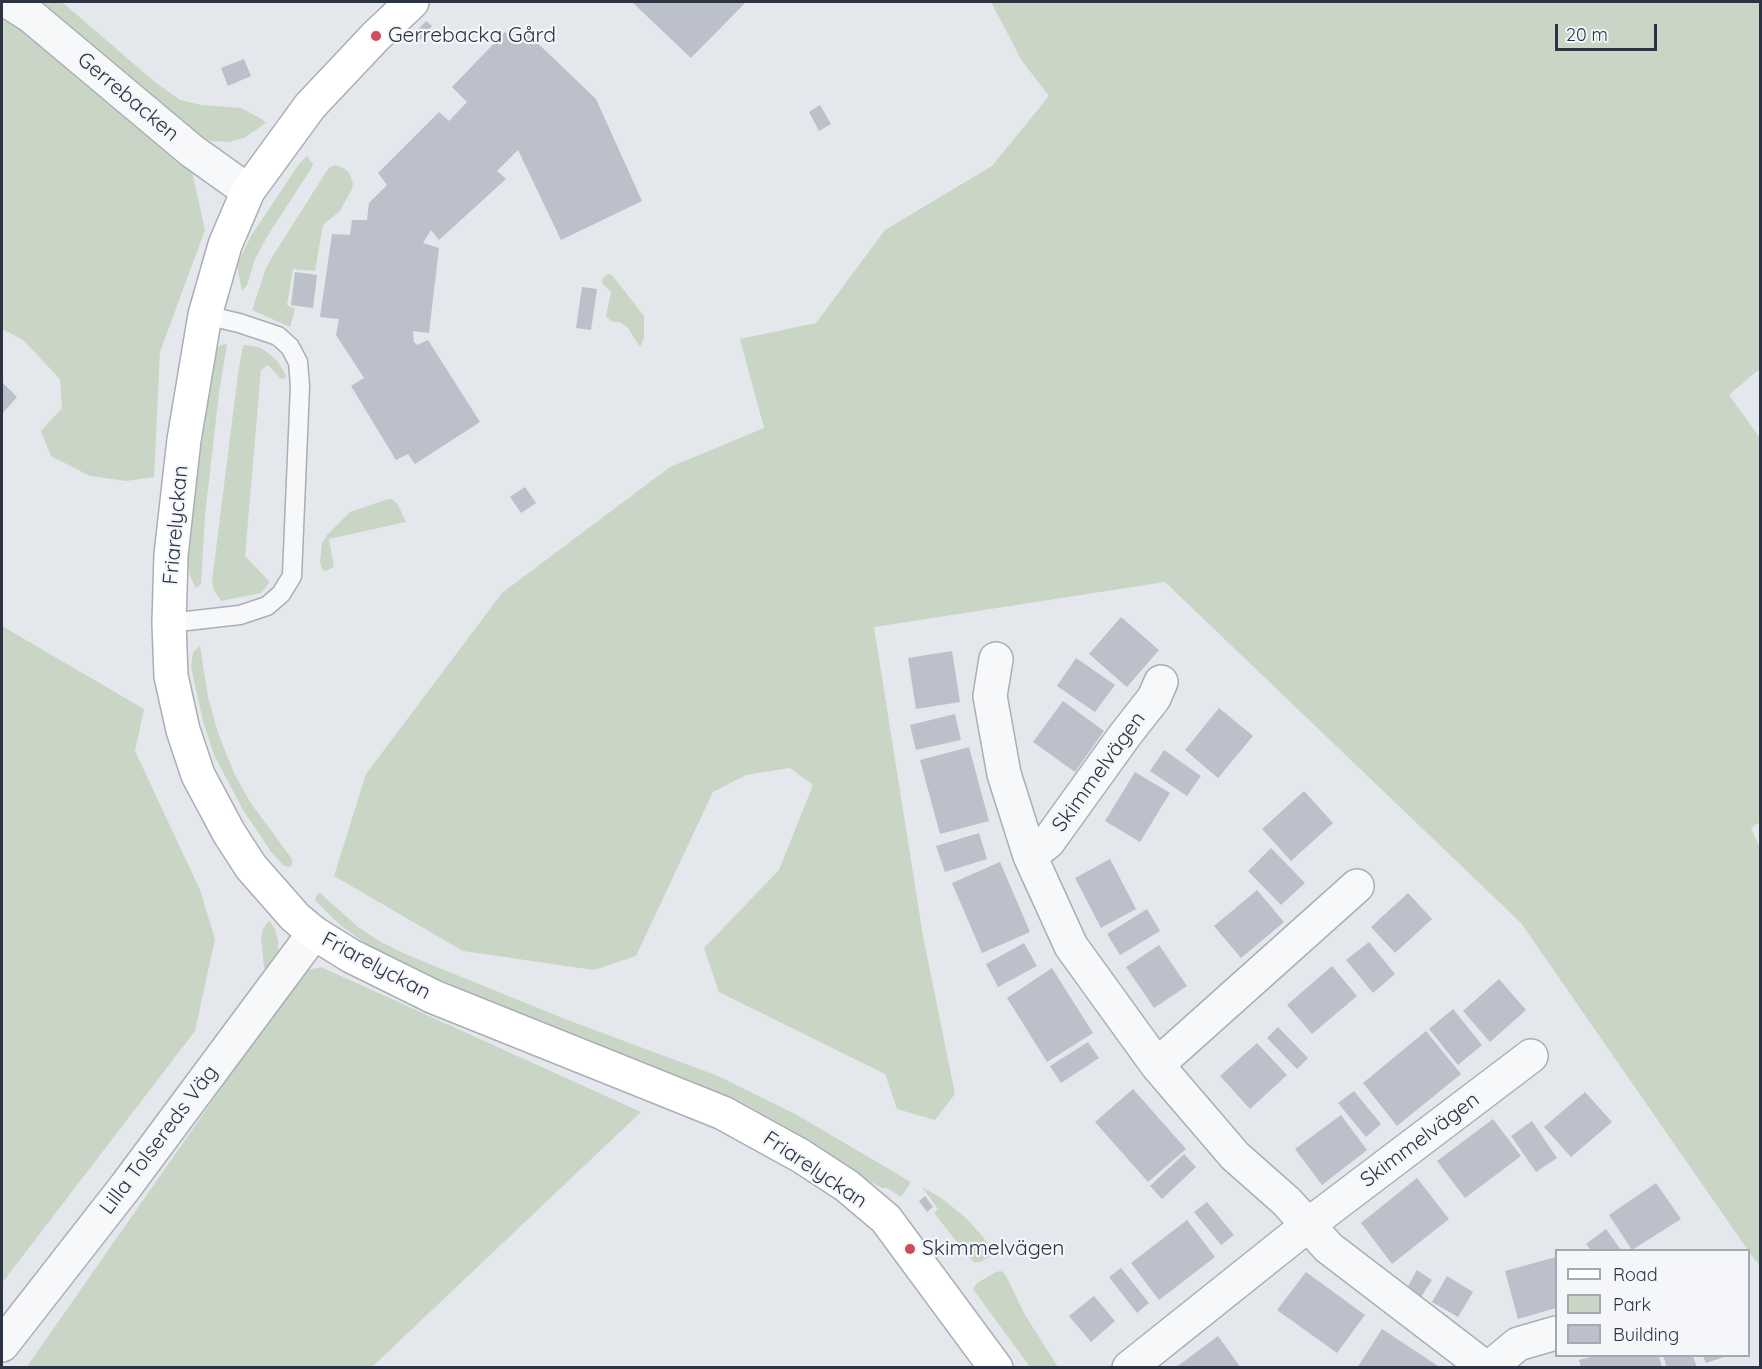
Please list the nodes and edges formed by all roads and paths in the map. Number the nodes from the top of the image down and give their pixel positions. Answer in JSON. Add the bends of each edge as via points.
{"nodes":[{"id":1,"x":9,"y":2,"type":"edge"},
{"id":2,"x":412,"y":2,"type":"edge"},
{"id":3,"x":248,"y":191,"type":"junction"},
{"id":4,"x":205,"y":315,"type":"junction"},
{"id":5,"x":169,"y":623,"type":"junction"},
{"id":6,"x":996,"y":659,"type":"dead end"},
{"id":7,"x":1161,"y":682,"type":"dead end"},
{"id":8,"x":1030,"y":856,"type":"junction"},
{"id":9,"x":1357,"y":886,"type":"dead end"},
{"id":10,"x":314,"y":933,"type":"junction"},
{"id":11,"x":1531,"y":1056,"type":"dead end"},
{"id":12,"x":1157,"y":1065,"type":"junction"},
{"id":13,"x":1308,"y":1225,"type":"junction"},
{"id":14,"x":1555,"y":1334,"type":"edge"},
{"id":15,"x":2,"y":1345,"type":"edge"},
{"id":16,"x":996,"y":1368,"type":"edge"},
{"id":17,"x":1129,"y":1368,"type":"edge"},
{"id":18,"x":1488,"y":1368,"type":"edge"}],
"edges":[{"from":1,"to":3,"type":"street","name":"Gerrebacken","via":[[31,16],[192,151]]},
{"from":2,"to":3,"type":"street","name":"Friarelyckan","via":[[310,106]]},
{"from":3,"to":4,"type":"street","name":"Friarelyckan","via":[[225,245]]},
{"from":4,"to":5,"type":"street","name":"Friarelyckan","via":[[184,440],[171,555]]},
{"from":4,"to":5,"type":"lane","via":[[278,336],[298,362],[292,576],[281,594],[267,606],[240,615]]},
{"from":5,"to":10,"type":"street","name":"Friarelyckan","via":[[171,676],[198,775],[251,867]]},
{"from":6,"to":8,"type":"street","name":"Skimmelvägen","via":[[990,696],[993,714],[1004,774]]},
{"from":7,"to":8,"type":"street","name":"Skimmelvägen","via":[[1154,698],[1048,842]]},
{"from":8,"to":12,"type":"street","name":"Skimmelvägen","via":[[1071,946]]},
{"from":9,"to":12,"type":"street"},
{"from":10,"to":15,"type":"street","name":"Lilla Tolsereds Väg","via":[[133,1177]]},
{"from":10,"to":16,"type":"street","name":"Friarelyckan","via":[[351,957],[434,997],[723,1113],[801,1156],[847,1186],[886,1220]]},
{"from":11,"to":13,"type":"street","name":"Skimmelvägen"},
{"from":12,"to":13,"type":"street","name":"Skimmelvägen","via":[[1235,1156]]},
{"from":13,"to":17,"type":"street","name":"Skimmelvägen"},
{"from":13,"to":18,"type":"street","name":"Skimmelvägen","via":[[1329,1248]]},
{"from":14,"to":18,"type":"street","via":[[1518,1344]]}]}
